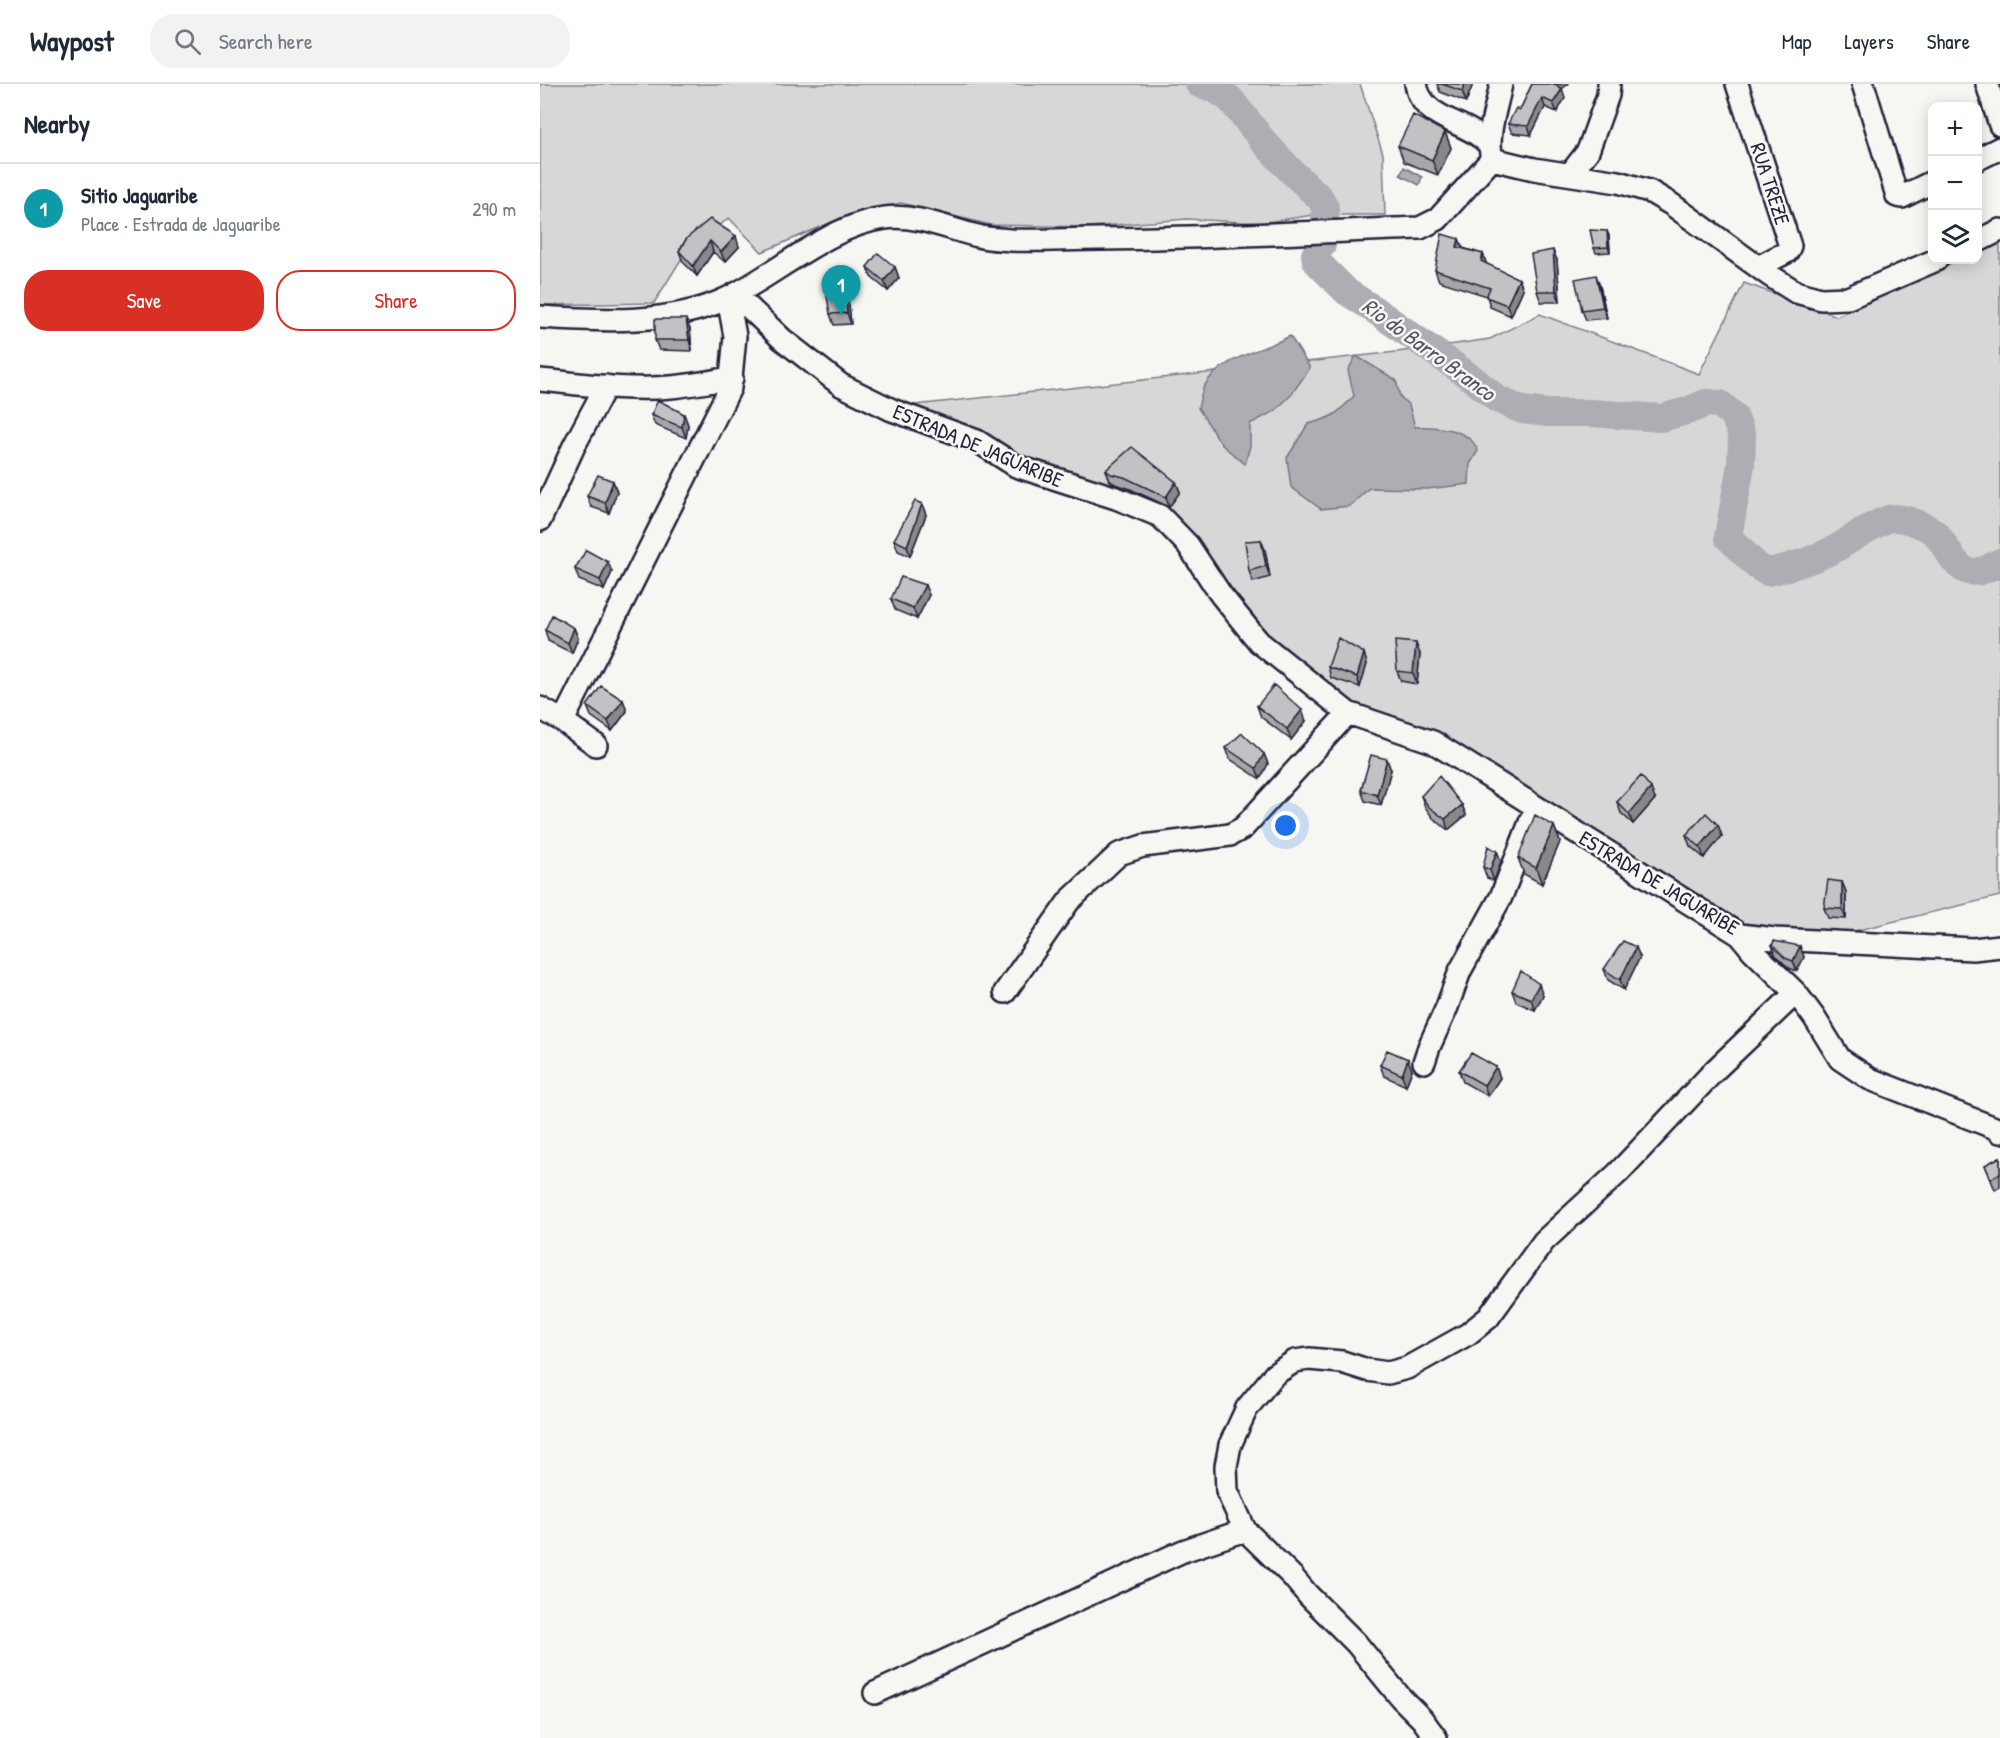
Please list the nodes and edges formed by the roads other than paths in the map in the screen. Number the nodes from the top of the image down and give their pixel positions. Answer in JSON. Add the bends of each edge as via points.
{"nodes":[{"id":1,"x":1416,"y":84,"type":"edge"},
{"id":2,"x":1502,"y":84,"type":"edge"},
{"id":3,"x":1609,"y":84,"type":"edge"},
{"id":4,"x":1737,"y":84,"type":"edge"},
{"id":5,"x":1863,"y":84,"type":"edge"},
{"id":6,"x":1987,"y":84,"type":"edge"},
{"id":7,"x":2000,"y":125,"type":"edge"},
{"id":8,"x":2000,"y":148,"type":"edge"},
{"id":9,"x":1491,"y":152,"type":"junction"},
{"id":10,"x":1982,"y":157,"type":"edge"},
{"id":11,"x":1570,"y":174,"type":"junction"},
{"id":12,"x":1928,"y":184,"type":"edge"},
{"id":13,"x":2000,"y":230,"type":"edge"},
{"id":14,"x":1982,"y":239,"type":"edge"},
{"id":15,"x":1928,"y":263,"type":"edge"},
{"id":16,"x":1758,"y":267,"type":"junction"},
{"id":17,"x":731,"y":296,"type":"junction"},
{"id":18,"x":540,"y":317,"type":"edge"},
{"id":19,"x":732,"y":378,"type":"junction"},
{"id":20,"x":540,"y":380,"type":"edge"},
{"id":21,"x":606,"y":386,"type":"junction"},
{"id":22,"x":540,"y":520,"type":"edge"},
{"id":23,"x":540,"y":708,"type":"edge"},
{"id":24,"x":1348,"y":713,"type":"junction"},
{"id":25,"x":563,"y":721,"type":"junction"},
{"id":26,"x":596,"y":746,"type":"dead end"},
{"id":27,"x":1536,"y":807,"type":"junction"},
{"id":28,"x":1740,"y":935,"type":"junction"},
{"id":29,"x":2000,"y":946,"type":"edge"},
{"id":30,"x":1005,"y":992,"type":"dead end"},
{"id":31,"x":1796,"y":993,"type":"junction"},
{"id":32,"x":1424,"y":1062,"type":"dead end"},
{"id":33,"x":1998,"y":1128,"type":"edge"},
{"id":34,"x":1245,"y":1530,"type":"junction"},
{"id":35,"x":875,"y":1693,"type":"dead end"},
{"id":36,"x":1436,"y":1738,"type":"edge"}],
"edges":[{"from":1,"to":9,"type":"street","via":[[1418,96],[1434,113],[1473,130]]},
{"from":2,"to":9,"type":"street"},
{"from":3,"to":11,"type":"street","via":[[1588,151]]},
{"from":4,"to":16,"type":"street","name":"RUA TREZE","via":[[1790,246],[1787,252]]},
{"from":5,"to":12,"type":"street","via":[[1897,196]]},
{"from":6,"to":7,"type":"street"},
{"from":8,"to":10,"type":"street"},
{"from":9,"to":11,"type":"street","via":[[1533,169]]},
{"from":9,"to":17,"type":"street","via":[[1438,219],[1420,228],[1170,239],[1011,240],[982,237],[916,219],[886,218],[839,233]]},
{"from":11,"to":16,"type":"street","via":[[1648,191]]},
{"from":13,"to":14,"type":"street"},
{"from":15,"to":16,"type":"street","via":[[1848,298],[1821,299],[1796,292]]},
{"from":17,"to":18,"type":"street","via":[[703,308],[656,317]]},
{"from":17,"to":19,"type":"street","via":[[735,336]]},
{"from":17,"to":24,"type":"street","name":"ESTRADA DE JAGUARIBE","via":[[841,385],[892,411],[976,441],[1016,466],[1160,516],[1188,545],[1259,642]]},
{"from":19,"to":21,"type":"street","via":[[671,387]]},
{"from":19,"to":25,"type":"street"},
{"from":20,"to":21,"type":"street"},
{"from":21,"to":22,"type":"street"},
{"from":23,"to":25,"type":"street"},
{"from":24,"to":27,"type":"street","name":"ESTRADA DE JAGUARIBE","via":[[1433,742]]},
{"from":24,"to":30,"type":"street","via":[[1243,828],[1230,835],[1143,846],[1119,854],[1069,901]]},
{"from":25,"to":26,"type":"street"},
{"from":27,"to":28,"type":"street","name":"ESTRADA DE JAGUARIBE"},
{"from":27,"to":32,"type":"street","via":[[1501,897],[1460,971]]},
{"from":28,"to":29,"type":"street","name":"ESTRADA DE JAGUARIBE","via":[[1973,949]]},
{"from":28,"to":31,"type":"street"},
{"from":31,"to":33,"type":"street","via":[[1840,1059],[1870,1078]]},
{"from":31,"to":34,"type":"street","via":[[1716,1069],[1618,1173],[1544,1241],[1488,1317],[1468,1334],[1407,1368],[1388,1372],[1309,1359],[1295,1361],[1275,1374],[1247,1408],[1230,1445],[1227,1491]]},
{"from":34,"to":35,"type":"street","via":[[1183,1551]]},
{"from":34,"to":36,"type":"street","via":[[1356,1643]]}]}
